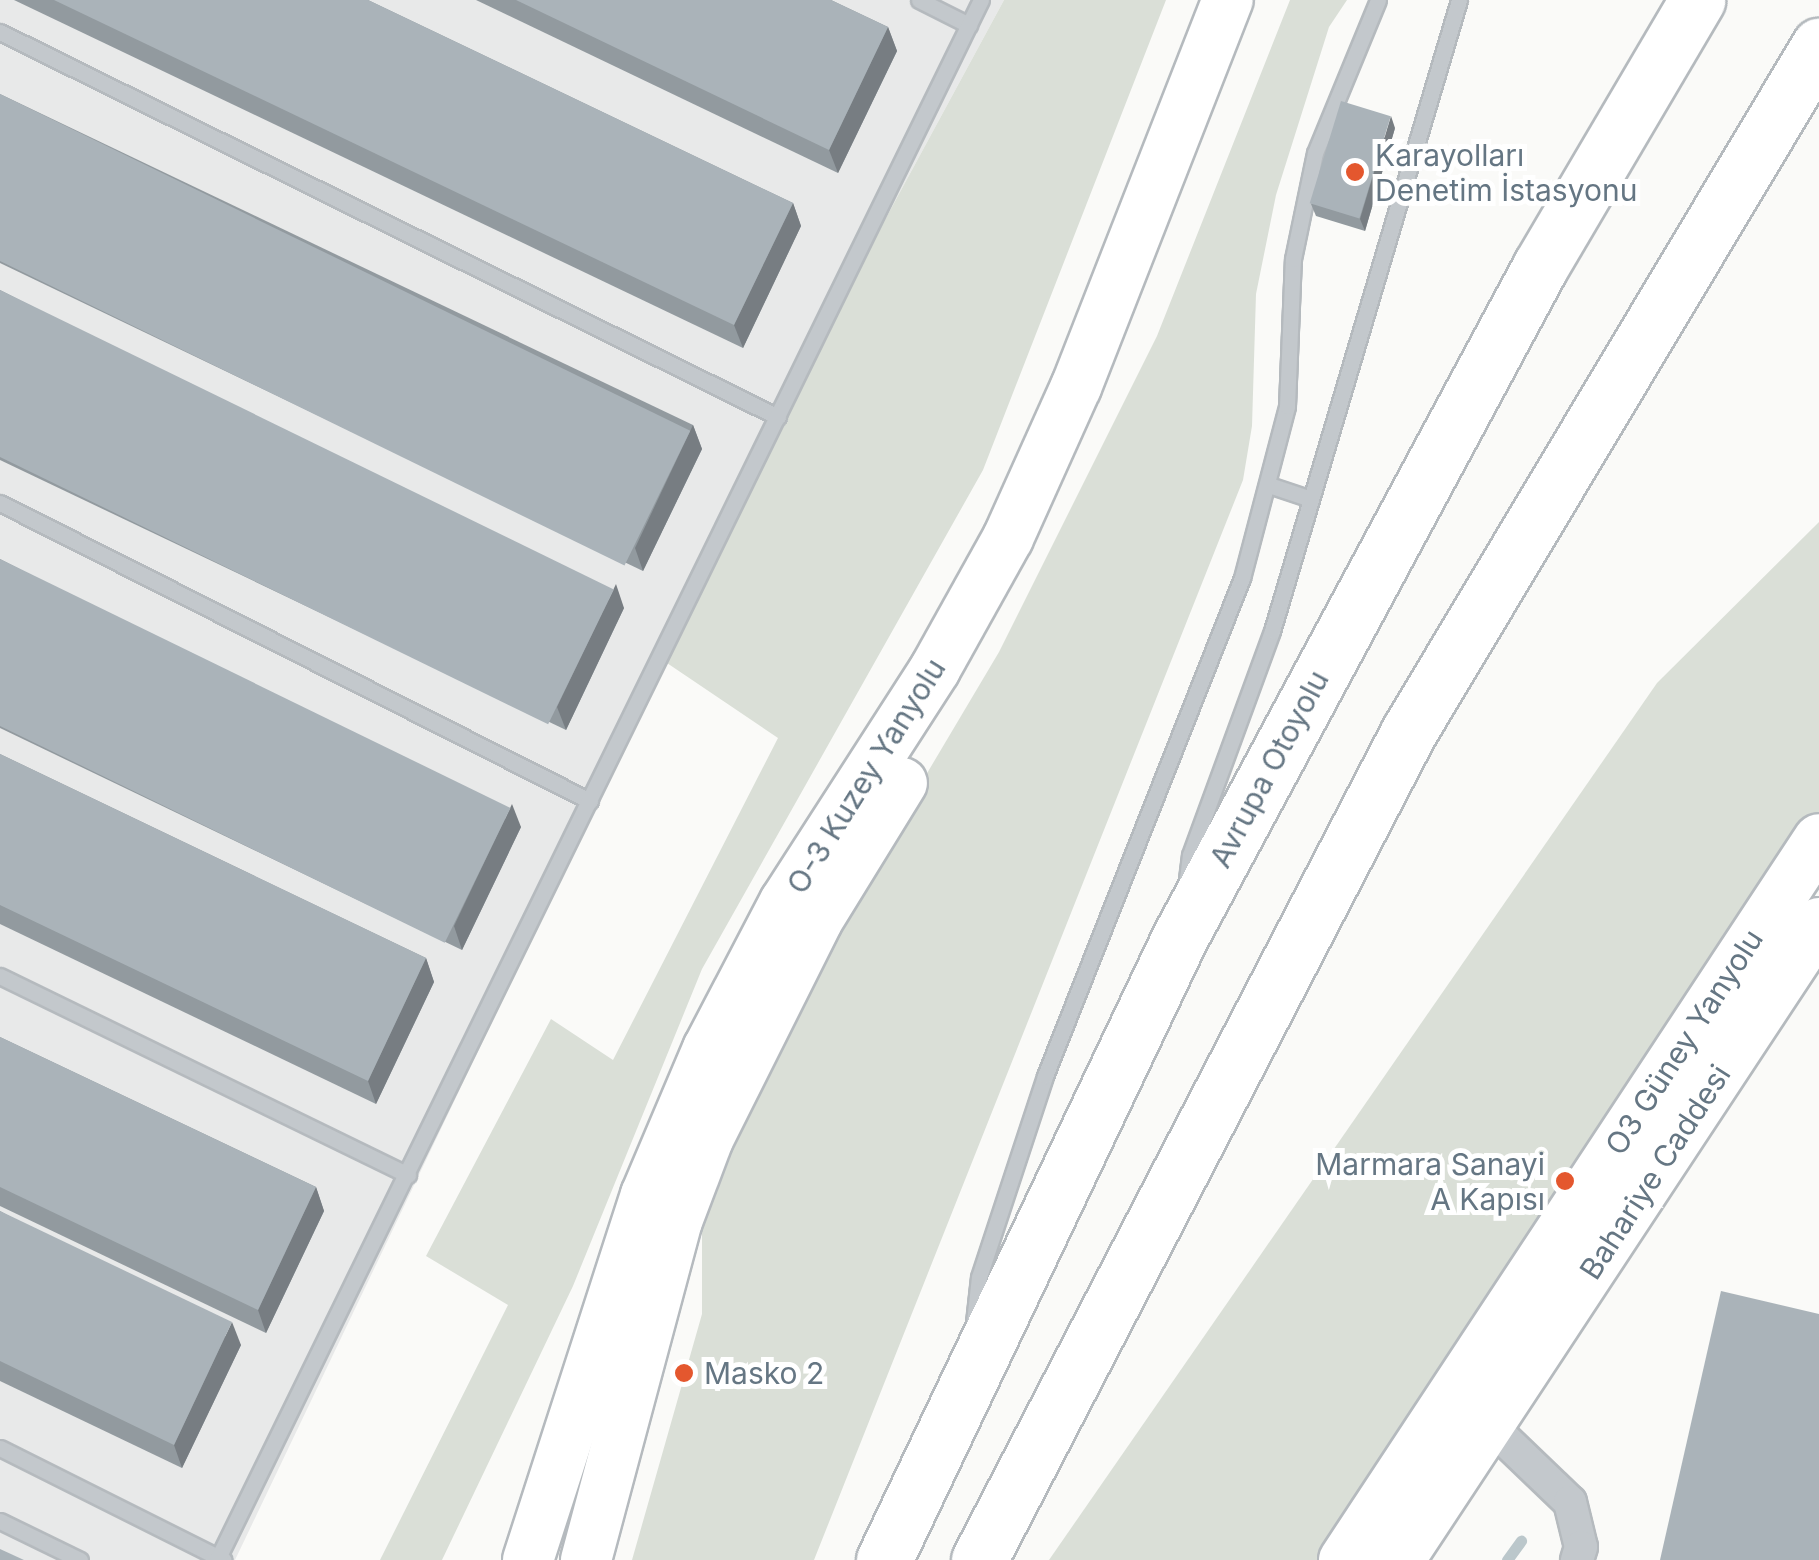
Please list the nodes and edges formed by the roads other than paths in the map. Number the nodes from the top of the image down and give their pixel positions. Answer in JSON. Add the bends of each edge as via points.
{"nodes":[{"id":1,"x":919,"y":0,"type":"edge"},
{"id":2,"x":981,"y":0,"type":"edge"},
{"id":3,"x":1228,"y":0,"type":"edge"},
{"id":4,"x":1261,"y":0,"type":"edge"},
{"id":5,"x":1378,"y":0,"type":"edge"},
{"id":6,"x":1459,"y":0,"type":"edge"},
{"id":7,"x":1697,"y":0,"type":"edge"},
{"id":8,"x":969,"y":25,"type":"junction"},
{"id":9,"x":0,"y":32,"type":"edge"},
{"id":10,"x":1819,"y":46,"type":"edge"},
{"id":11,"x":778,"y":417,"type":"junction"},
{"id":12,"x":1268,"y":484,"type":"junction"},
{"id":13,"x":1308,"y":498,"type":"junction"},
{"id":14,"x":0,"y":504,"type":"edge"},
{"id":15,"x":590,"y":801,"type":"junction"},
{"id":16,"x":1819,"y":839,"type":"edge"},
{"id":17,"x":1819,"y":923,"type":"edge"},
{"id":18,"x":1180,"y":937,"type":"junction"},
{"id":19,"x":0,"y":976,"type":"edge"},
{"id":20,"x":408,"y":1175,"type":"junction"},
{"id":21,"x":969,"y":1369,"type":"junction"},
{"id":22,"x":1471,"y":1410,"type":"junction"},
{"id":23,"x":0,"y":1448,"type":"edge"},
{"id":24,"x":0,"y":1520,"type":"edge"},
{"id":25,"x":520,"y":1553,"type":"edge"},
{"id":26,"x":220,"y":1559,"type":"edge"},
{"id":27,"x":80,"y":1560,"type":"edge"},
{"id":28,"x":586,"y":1560,"type":"edge"},
{"id":29,"x":884,"y":1560,"type":"edge"},
{"id":30,"x":978,"y":1560,"type":"edge"},
{"id":31,"x":1344,"y":1560,"type":"edge"},
{"id":32,"x":1399,"y":1560,"type":"edge"},
{"id":33,"x":1577,"y":1560,"type":"edge"}],
"edges":[{"from":1,"to":8,"type":"lane"},
{"from":2,"to":8,"type":"lane"},
{"from":3,"to":25,"type":"main road","name":"O-3 Kuzey Yanyolu","via":[[1076,387],[1008,538],[935,668],[785,902],[708,1049],[646,1194]]},
{"from":4,"to":28,"type":"main road","name":"O-3 Kuzey Yanyolu","via":[[1104,403],[1037,549],[817,921],[728,1092],[676,1221]]},
{"from":5,"to":12,"type":"lane","via":[[1315,153],[1293,259],[1287,406]]},
{"from":6,"to":13,"type":"lane"},
{"from":7,"to":18,"type":"highway","name":"Avrupa Otoyolu","via":[[1540,267]]},
{"from":8,"to":11,"type":"lane"},
{"from":9,"to":11,"type":"lane"},
{"from":10,"to":30,"type":"highway","via":[[1390,766]]},
{"from":11,"to":15,"type":"lane"},
{"from":12,"to":13,"type":"lane"},
{"from":12,"to":21,"type":"lane","via":[[1242,578],[1045,1076],[979,1277]]},
{"from":13,"to":18,"type":"lane","via":[[1272,632],[1190,855]]},
{"from":14,"to":15,"type":"lane"},
{"from":15,"to":20,"type":"lane"},
{"from":16,"to":22,"type":"main road","name":"O3 Güney Yanyolu"},
{"from":17,"to":22,"type":"main road","name":"Bahariye Caddesi"},
{"from":18,"to":21,"type":"highway","name":"Avrupa Otoyolu"},
{"from":19,"to":20,"type":"lane"},
{"from":20,"to":26,"type":"lane"},
{"from":21,"to":29,"type":"highway","name":"Avrupa Otoyolu"},
{"from":22,"to":31,"type":"main road"},
{"from":22,"to":32,"type":"main road"},
{"from":22,"to":33,"type":"street","via":[[1570,1502],[1581,1547]]},
{"from":23,"to":26,"type":"lane"},
{"from":24,"to":27,"type":"lane"}]}
